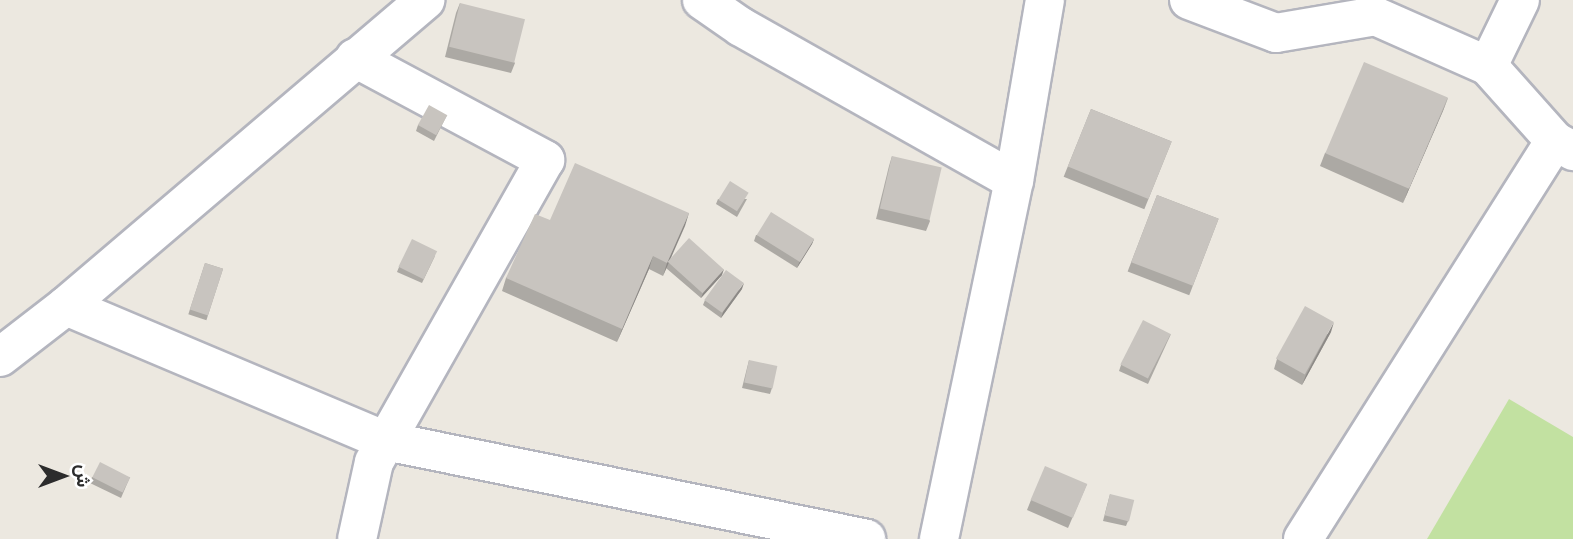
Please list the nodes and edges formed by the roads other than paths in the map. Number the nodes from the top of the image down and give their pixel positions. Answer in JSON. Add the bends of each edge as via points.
{"nodes":[{"id":1,"x":426,"y":0,"type":"edge"},
{"id":2,"x":702,"y":0,"type":"edge"},
{"id":3,"x":1045,"y":0,"type":"edge"},
{"id":4,"x":1189,"y":0,"type":"edge"},
{"id":5,"x":1520,"y":0,"type":"edge"},
{"id":6,"x":1378,"y":8,"type":"edge"},
{"id":7,"x":355,"y":58,"type":"junction"},
{"id":8,"x":1488,"y":66,"type":"junction"},
{"id":9,"x":1564,"y":146,"type":"edge"},
{"id":10,"x":1014,"y":181,"type":"junction"},
{"id":11,"x":66,"y":306,"type":"junction"},
{"id":12,"x":0,"y":357,"type":"edge"},
{"id":13,"x":386,"y":441,"type":"junction"},
{"id":14,"x":357,"y":539,"type":"edge"},
{"id":15,"x":866,"y":539,"type":"edge"},
{"id":16,"x":939,"y":539,"type":"edge"},
{"id":17,"x":1303,"y":539,"type":"edge"}],
"edges":[{"from":1,"to":7,"type":"street"},
{"from":2,"to":10,"type":"street","via":[[741,27]]},
{"from":3,"to":10,"type":"street"},
{"from":4,"to":6,"type":"street","via":[[1276,33]]},
{"from":5,"to":8,"type":"street"},
{"from":6,"to":8,"type":"street"},
{"from":7,"to":11,"type":"street"},
{"from":7,"to":13,"type":"street","via":[[545,160]]},
{"from":8,"to":9,"type":"street"},
{"from":9,"to":17,"type":"street"},
{"from":10,"to":16,"type":"street"},
{"from":11,"to":12,"type":"street"},
{"from":11,"to":13,"type":"street"},
{"from":13,"to":14,"type":"street","via":[[374,462]]},
{"from":13,"to":15,"type":"street"}]}
